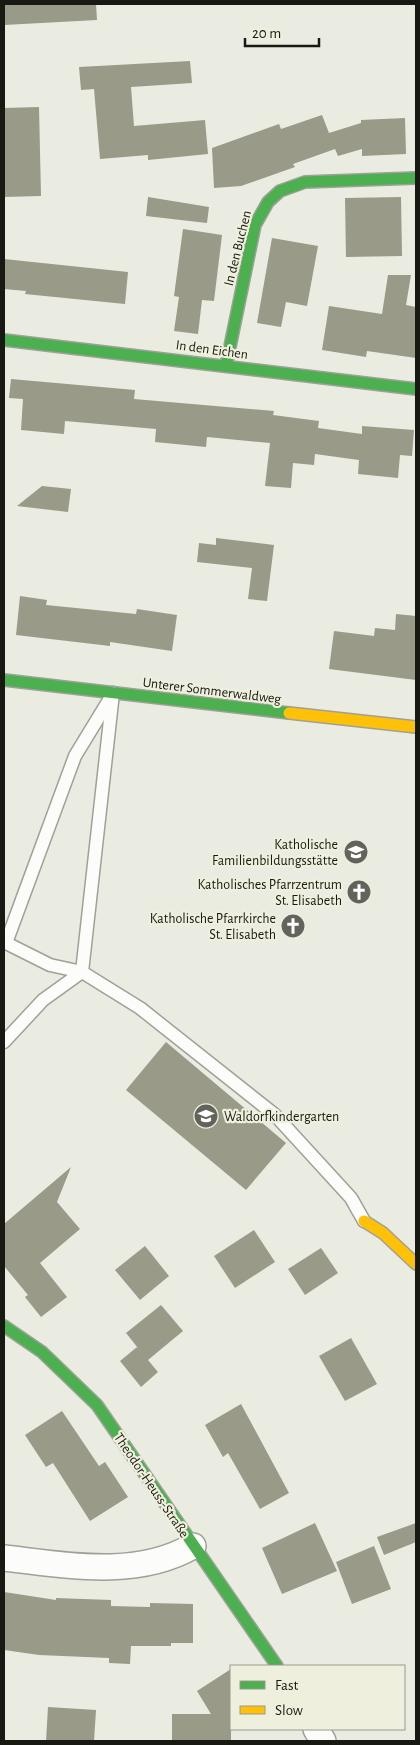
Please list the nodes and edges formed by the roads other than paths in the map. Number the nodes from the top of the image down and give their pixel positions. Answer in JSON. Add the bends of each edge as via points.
{"nodes":[{"id":1,"x":416,"y":178,"type":"edge"},
{"id":2,"x":4,"y":340,"type":"edge"},
{"id":3,"x":226,"y":366,"type":"junction"},
{"id":4,"x":416,"y":389,"type":"edge"},
{"id":5,"x":4,"y":680,"type":"edge"},
{"id":6,"x":113,"y":693,"type":"junction"},
{"id":7,"x":416,"y":727,"type":"edge"},
{"id":8,"x":5,"y":944,"type":"edge"},
{"id":9,"x":82,"y":972,"type":"junction"},
{"id":10,"x":4,"y":1042,"type":"edge"},
{"id":11,"x":364,"y":1221,"type":"joint"},
{"id":12,"x":416,"y":1264,"type":"edge"},
{"id":13,"x":4,"y":1326,"type":"edge"},
{"id":14,"x":193,"y":1546,"type":"junction"},
{"id":15,"x":4,"y":1558,"type":"edge"},
{"id":16,"x":276,"y":1665,"type":"edge"},
{"id":17,"x":317,"y":1730,"type":"edge"},
{"id":18,"x":323,"y":1741,"type":"edge"}],
"edges":[{"from":1,"to":3,"type":"street","name":"In den Buchen","via":[[305,182],[292,185],[271,197],[255,224]]},
{"from":2,"to":3,"type":"street","name":"In den Eichen"},
{"from":3,"to":4,"type":"street","name":"In den Eichen"},
{"from":5,"to":6,"type":"street","name":"Unterer Sommerwaldweg"},
{"from":6,"to":7,"type":"street","name":"Unterer Sommerwaldweg"},
{"from":6,"to":8,"type":"lane","via":[[75,756]]},
{"from":6,"to":9,"type":"lane"},
{"from":8,"to":9,"type":"lane","via":[[50,965]]},
{"from":9,"to":10,"type":"lane","via":[[43,1000]]},
{"from":9,"to":11,"type":"lane","via":[[140,1008],[275,1115],[351,1198]]},
{"from":11,"to":12,"type":"street","via":[[389,1238]]},
{"from":13,"to":14,"type":"street","name":"Theodor-Heuss-Straße","via":[[30,1341],[97,1405]]},
{"from":14,"to":15,"type":"street","via":[[176,1556],[130,1566],[75,1567]]},
{"from":14,"to":16,"type":"street","name":"Theodor-Heuss-Straße"},
{"from":17,"to":18,"type":"street"}]}
